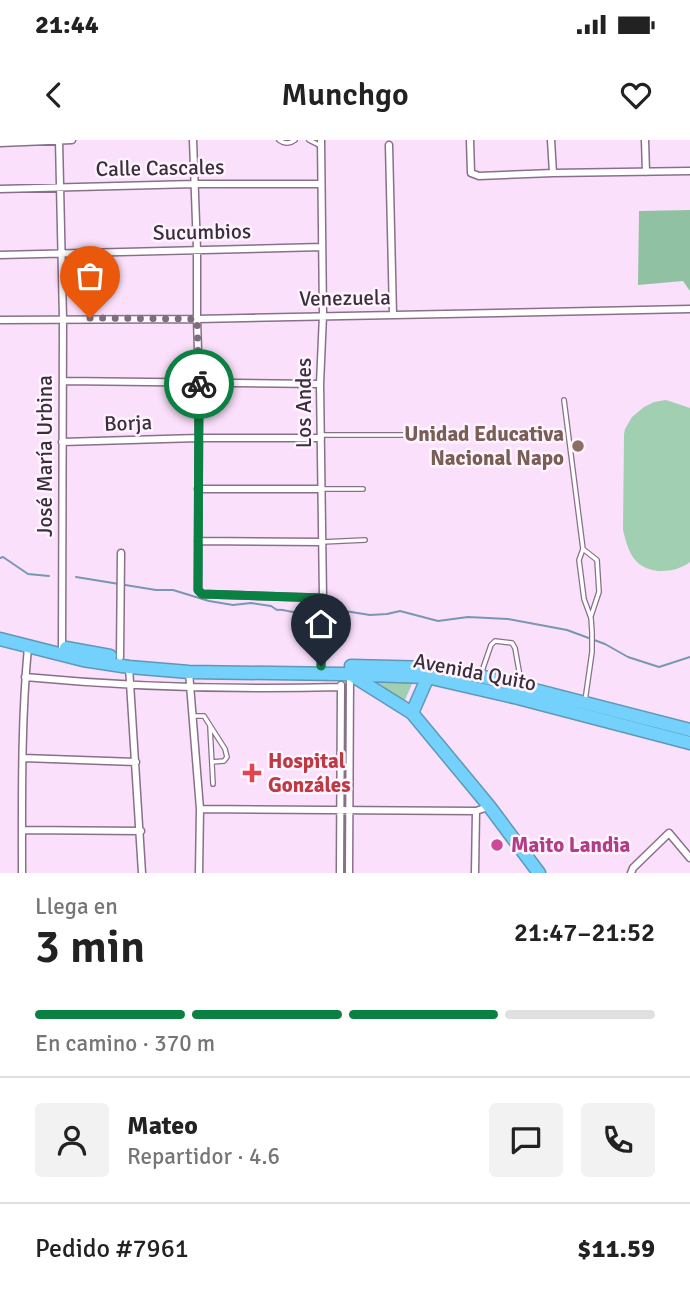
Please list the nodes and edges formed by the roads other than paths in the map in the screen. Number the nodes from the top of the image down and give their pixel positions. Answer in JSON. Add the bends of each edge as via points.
{"nodes":[{"id":1,"x":59,"y":140,"type":"edge"},
{"id":2,"x":72,"y":140,"type":"edge"},
{"id":3,"x":193,"y":140,"type":"edge"},
{"id":4,"x":279,"y":140,"type":"edge"},
{"id":5,"x":295,"y":140,"type":"edge"},
{"id":6,"x":309,"y":140,"type":"edge"},
{"id":7,"x":470,"y":140,"type":"edge"},
{"id":8,"x":551,"y":140,"type":"edge"},
{"id":9,"x":645,"y":140,"type":"edge"},
{"id":10,"x":0,"y":143,"type":"edge"},
{"id":11,"x":321,"y":143,"type":"edge"},
{"id":12,"x":389,"y":145,"type":"dead end"},
{"id":13,"x":690,"y":171,"type":"edge"},
{"id":14,"x":553,"y":173,"type":"junction"},
{"id":15,"x":646,"y":173,"type":"junction"},
{"id":16,"x":195,"y":184,"type":"junction"},
{"id":17,"x":321,"y":184,"type":"junction"},
{"id":18,"x":60,"y":188,"type":"junction"},
{"id":19,"x":0,"y":189,"type":"edge"},
{"id":20,"x":321,"y":247,"type":"junction"},
{"id":21,"x":197,"y":249,"type":"junction"},
{"id":22,"x":62,"y":254,"type":"junction"},
{"id":23,"x":0,"y":255,"type":"edge"},
{"id":24,"x":690,"y":309,"type":"edge"},
{"id":25,"x":393,"y":314,"type":"junction"},
{"id":26,"x":323,"y":315,"type":"junction"},
{"id":27,"x":63,"y":318,"type":"junction"},
{"id":28,"x":197,"y":319,"type":"junction"},
{"id":29,"x":0,"y":320,"type":"edge"},
{"id":30,"x":63,"y":380,"type":"junction"},
{"id":31,"x":199,"y":382,"type":"junction"},
{"id":32,"x":320,"y":384,"type":"junction"},
{"id":33,"x":564,"y":400,"type":"dead end"},
{"id":34,"x":414,"y":435,"type":"dead end"},
{"id":35,"x":321,"y":437,"type":"junction"},
{"id":36,"x":198,"y":438,"type":"junction"},
{"id":37,"x":62,"y":442,"type":"junction"},
{"id":38,"x":198,"y":489,"type":"junction"},
{"id":39,"x":322,"y":489,"type":"junction"},
{"id":40,"x":363,"y":489,"type":"dead end"},
{"id":41,"x":365,"y":540,"type":"dead end"},
{"id":42,"x":198,"y":541,"type":"junction"},
{"id":43,"x":322,"y":542,"type":"junction"},
{"id":44,"x":583,"y":549,"type":"junction"},
{"id":45,"x":121,"y":553,"type":"dead end"},
{"id":46,"x":323,"y":599,"type":"junction"},
{"id":47,"x":591,"y":618,"type":"junction"},
{"id":48,"x":0,"y":630,"type":"edge"},
{"id":49,"x":0,"y":639,"type":"edge"},
{"id":50,"x":28,"y":647,"type":"junction"},
{"id":51,"x":62,"y":647,"type":"junction"},
{"id":52,"x":124,"y":662,"type":"junction"},
{"id":53,"x":321,"y":666,"type":"junction"},
{"id":54,"x":189,"y":672,"type":"junction"},
{"id":55,"x":430,"y":672,"type":"junction"},
{"id":56,"x":344,"y":673,"type":"junction"},
{"id":57,"x":480,"y":676,"type":"junction"},
{"id":58,"x":25,"y":677,"type":"junction"},
{"id":59,"x":130,"y":686,"type":"junction"},
{"id":60,"x":521,"y":686,"type":"junction"},
{"id":61,"x":190,"y":688,"type":"junction"},
{"id":62,"x":585,"y":703,"type":"junction"},
{"id":63,"x":412,"y":713,"type":"junction"},
{"id":64,"x":191,"y":716,"type":"junction"},
{"id":65,"x":209,"y":723,"type":"junction"},
{"id":66,"x":690,"y":730,"type":"edge"},
{"id":67,"x":690,"y":743,"type":"edge"},
{"id":68,"x":23,"y":758,"type":"junction"},
{"id":69,"x":136,"y":762,"type":"junction"},
{"id":70,"x":212,"y":762,"type":"junction"},
{"id":71,"x":213,"y":784,"type":"dead end"},
{"id":72,"x":489,"y":806,"type":"junction"},
{"id":73,"x":200,"y":809,"type":"junction"},
{"id":74,"x":349,"y":810,"type":"junction"},
{"id":75,"x":340,"y":811,"type":"junction"},
{"id":76,"x":476,"y":811,"type":"junction"},
{"id":77,"x":22,"y":830,"type":"junction"},
{"id":78,"x":141,"y":831,"type":"junction"},
{"id":79,"x":690,"y":858,"type":"edge"},
{"id":80,"x":22,"y":873,"type":"edge"},
{"id":81,"x":142,"y":873,"type":"edge"},
{"id":82,"x":199,"y":873,"type":"edge"},
{"id":83,"x":340,"y":873,"type":"edge"},
{"id":84,"x":349,"y":873,"type":"edge"},
{"id":85,"x":475,"y":873,"type":"edge"},
{"id":86,"x":539,"y":873,"type":"edge"},
{"id":87,"x":631,"y":873,"type":"edge"}],
"edges":[{"from":1,"to":2,"type":"street"},
{"from":1,"to":10,"type":"street"},
{"from":1,"to":18,"type":"street","name":"José María Urbina"},
{"from":3,"to":16,"type":"street"},
{"from":4,"to":5,"type":"lane"},
{"from":6,"to":11,"type":"lane"},
{"from":7,"to":14,"type":"street","via":[[471,173]]},
{"from":8,"to":14,"type":"street"},
{"from":9,"to":15,"type":"street"},
{"from":11,"to":17,"type":"street","name":"Los Andes"},
{"from":12,"to":25,"type":"street"},
{"from":13,"to":15,"type":"street"},
{"from":14,"to":15,"type":"street"},
{"from":16,"to":17,"type":"street","name":"Calle Cascales"},
{"from":16,"to":18,"type":"street","name":"Calle Cascales"},
{"from":16,"to":21,"type":"street"},
{"from":17,"to":20,"type":"street","name":"Los Andes"},
{"from":18,"to":19,"type":"street","name":"Calle Cascales"},
{"from":18,"to":22,"type":"street","name":"José María Urbina"},
{"from":20,"to":21,"type":"street","name":"Sucumbios"},
{"from":20,"to":26,"type":"street","name":"Los Andes"},
{"from":21,"to":22,"type":"street","name":"Sucumbios"},
{"from":21,"to":28,"type":"street"},
{"from":22,"to":23,"type":"street","name":"Sucumbios"},
{"from":22,"to":27,"type":"street","name":"José María Urbina"},
{"from":24,"to":25,"type":"street","name":"Venezuela"},
{"from":25,"to":26,"type":"street","name":"Venezuela"},
{"from":26,"to":28,"type":"street","name":"Venezuela"},
{"from":26,"to":32,"type":"street","name":"Los Andes"},
{"from":27,"to":28,"type":"street","name":"Venezuela"},
{"from":27,"to":29,"type":"street","name":"Venezuela"},
{"from":27,"to":30,"type":"street","name":"José María Urbina"},
{"from":28,"to":31,"type":"street"},
{"from":30,"to":31,"type":"street"},
{"from":30,"to":37,"type":"street","name":"José María Urbina"},
{"from":31,"to":32,"type":"street"},
{"from":31,"to":36,"type":"street"},
{"from":32,"to":35,"type":"street","name":"Los Andes"},
{"from":33,"to":44,"type":"lane"},
{"from":34,"to":35,"type":"lane"},
{"from":35,"to":36,"type":"street","name":"Borja"},
{"from":35,"to":39,"type":"street","name":"Los Andes"},
{"from":36,"to":37,"type":"street","name":"Borja"},
{"from":36,"to":38,"type":"street"},
{"from":37,"to":51,"type":"street","name":"José María Urbina"},
{"from":38,"to":39,"type":"street"},
{"from":38,"to":42,"type":"street"},
{"from":39,"to":40,"type":"lane"},
{"from":39,"to":43,"type":"street","name":"Los Andes"},
{"from":41,"to":43,"type":"lane"},
{"from":42,"to":43,"type":"street"},
{"from":42,"to":46,"type":"street","via":[[202,594]]},
{"from":43,"to":46,"type":"street","name":"Los Andes"},
{"from":44,"to":47,"type":"lane","via":[[579,560]]},
{"from":44,"to":47,"type":"lane","via":[[597,560],[599,592]]},
{"from":45,"to":52,"type":"street"},
{"from":46,"to":53,"type":"street","name":"Los Andes"},
{"from":47,"to":62,"type":"lane"},
{"from":48,"to":51,"type":"highway","name":"Avenida Quito"},
{"from":49,"to":50,"type":"highway","name":"Avenida Quito"},
{"from":50,"to":52,"type":"highway","name":"Avenida Quito","via":[[83,660]]},
{"from":50,"to":58,"type":"street"},
{"from":51,"to":52,"type":"highway","name":"Avenida Quito"},
{"from":52,"to":53,"type":"highway","name":"Avenida Quito"},
{"from":52,"to":54,"type":"highway","name":"Avenida Quito"},
{"from":52,"to":59,"type":"street"},
{"from":53,"to":56,"type":"highway","name":"Avenida Quito"},
{"from":54,"to":56,"type":"highway","name":"Avenida Quito"},
{"from":54,"to":61,"type":"street"},
{"from":55,"to":56,"type":"highway","name":"Avenida Quito"},
{"from":55,"to":57,"type":"highway","name":"Avenida Quito"},
{"from":55,"to":63,"type":"highway"},
{"from":55,"to":67,"type":"highway","name":"Avenida Quito"},
{"from":56,"to":61,"type":"street","via":[[266,689]]},
{"from":56,"to":63,"type":"highway"},
{"from":56,"to":74,"type":"street"},
{"from":56,"to":75,"type":"street"},
{"from":57,"to":60,"type":"highway","name":"Avenida Quito"},
{"from":57,"to":60,"type":"lane","via":[[491,645],[495,641],[512,643]]},
{"from":58,"to":59,"type":"street"},
{"from":58,"to":68,"type":"street"},
{"from":59,"to":61,"type":"street"},
{"from":59,"to":69,"type":"street"},
{"from":60,"to":62,"type":"highway","name":"Avenida Quito"},
{"from":61,"to":64,"type":"street"},
{"from":62,"to":66,"type":"highway","name":"Avenida Quito"},
{"from":63,"to":72,"type":"highway"},
{"from":64,"to":65,"type":"lane","via":[[204,716]]},
{"from":64,"to":73,"type":"street"},
{"from":65,"to":70,"type":"lane"},
{"from":65,"to":70,"type":"lane","via":[[227,757]]},
{"from":68,"to":69,"type":"street"},
{"from":68,"to":77,"type":"street"},
{"from":69,"to":78,"type":"street"},
{"from":70,"to":71,"type":"lane"},
{"from":72,"to":76,"type":"street"},
{"from":72,"to":86,"type":"highway"},
{"from":73,"to":75,"type":"street"},
{"from":73,"to":82,"type":"street"},
{"from":74,"to":75,"type":"street"},
{"from":74,"to":76,"type":"street"},
{"from":74,"to":84,"type":"street"},
{"from":75,"to":83,"type":"street"},
{"from":76,"to":85,"type":"street"},
{"from":77,"to":78,"type":"street"},
{"from":77,"to":80,"type":"street"},
{"from":78,"to":81,"type":"street"},
{"from":79,"to":87,"type":"street","via":[[669,834]]}]}
